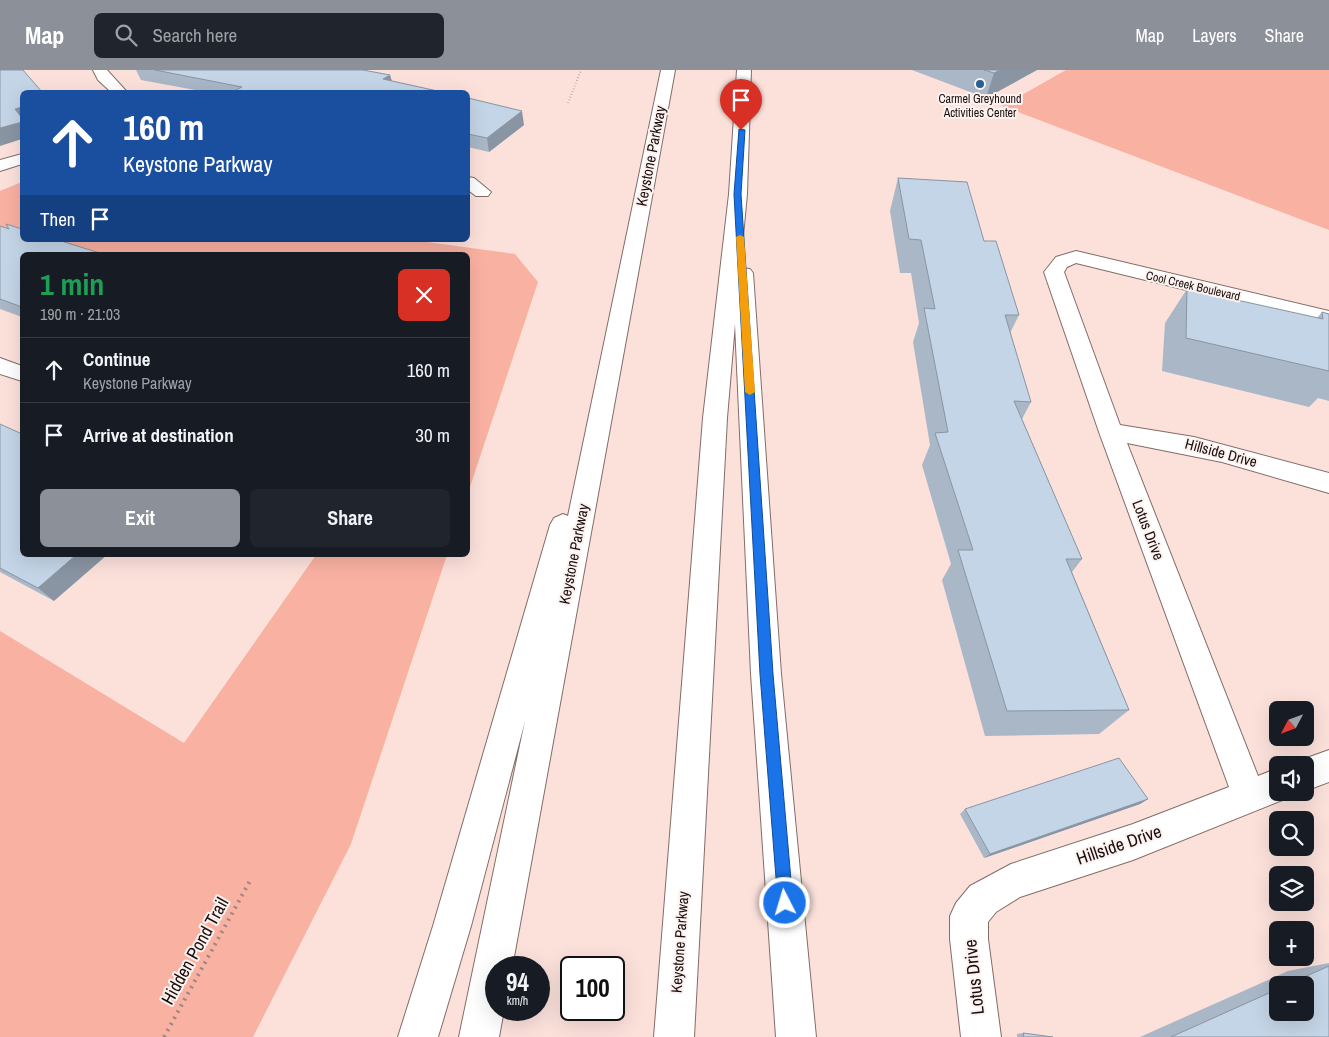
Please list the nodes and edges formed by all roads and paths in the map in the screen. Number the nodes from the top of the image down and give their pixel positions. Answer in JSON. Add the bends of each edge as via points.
{"nodes":[{"id":1,"x":100,"y":70,"type":"edge"},
{"id":2,"x":581,"y":70,"type":"edge"},
{"id":3,"x":668,"y":70,"type":"edge"},
{"id":4,"x":744,"y":70,"type":"edge"},
{"id":5,"x":117,"y":90,"type":"edge"},
{"id":6,"x":568,"y":103,"type":"dead end"},
{"id":7,"x":20,"y":160,"type":"edge"},
{"id":8,"x":0,"y":166,"type":"edge"},
{"id":9,"x":470,"y":183,"type":"edge"},
{"id":10,"x":482,"y":192,"type":"dead end"},
{"id":11,"x":738,"y":194,"type":"junction"},
{"id":12,"x":1058,"y":263,"type":"joint"},
{"id":13,"x":1329,"y":318,"type":"edge"},
{"id":14,"x":619,"y":321,"type":"junction"},
{"id":15,"x":0,"y":365,"type":"edge"},
{"id":16,"x":20,"y":373,"type":"edge"},
{"id":17,"x":1112,"y":432,"type":"junction"},
{"id":18,"x":1329,"y":483,"type":"edge"},
{"id":19,"x":1329,"y":766,"type":"edge"},
{"id":20,"x":1314,"y":772,"type":"edge"},
{"id":21,"x":1263,"y":791,"type":"edge"},
{"id":22,"x":251,"y":879,"type":"dead end"},
{"id":23,"x":969,"y":916,"type":"joint"},
{"id":24,"x":164,"y":1037,"type":"edge"},
{"id":25,"x":418,"y":1037,"type":"edge"},
{"id":26,"x":479,"y":1037,"type":"edge"},
{"id":27,"x":674,"y":1037,"type":"edge"},
{"id":28,"x":796,"y":1037,"type":"edge"},
{"id":29,"x":981,"y":1037,"type":"edge"}],
"edges":[{"from":1,"to":5,"type":"main road"},
{"from":2,"to":6,"type":"path"},
{"from":3,"to":14,"type":"main road","name":"Keystone Parkway"},
{"from":4,"to":11,"type":"main road","name":"Keystone Parkway"},
{"from":7,"to":8,"type":"main road"},
{"from":9,"to":10,"type":"main road"},
{"from":11,"to":27,"type":"main road","name":"Keystone Parkway","via":[[715,418]]},
{"from":11,"to":28,"type":"main road","via":[[766,674]]},
{"from":12,"to":13,"type":"main road","name":"Cool Creek Boulevard","via":[[1076,258]]},
{"from":12,"to":17,"type":"main road","name":"Lotus Drive","via":[[1054,272]]},
{"from":14,"to":25,"type":"main road","via":[[452,926]]},
{"from":14,"to":26,"type":"main road","name":"Keystone Parkway"},
{"from":15,"to":16,"type":"main road"},
{"from":17,"to":18,"type":"main road","name":"Hillside Drive","via":[[1159,437],[1215,449]]},
{"from":17,"to":21,"type":"main road","name":"Lotus Drive"},
{"from":19,"to":20,"type":"main road"},
{"from":21,"to":23,"type":"main road","name":"Hillside Drive","via":[[1133,842],[1011,882],[983,899]]},
{"from":22,"to":24,"type":"path","name":"Hidden Pond Trail"},
{"from":23,"to":29,"type":"main road","name":"Lotus Drive","via":[[968,940]]}]}
